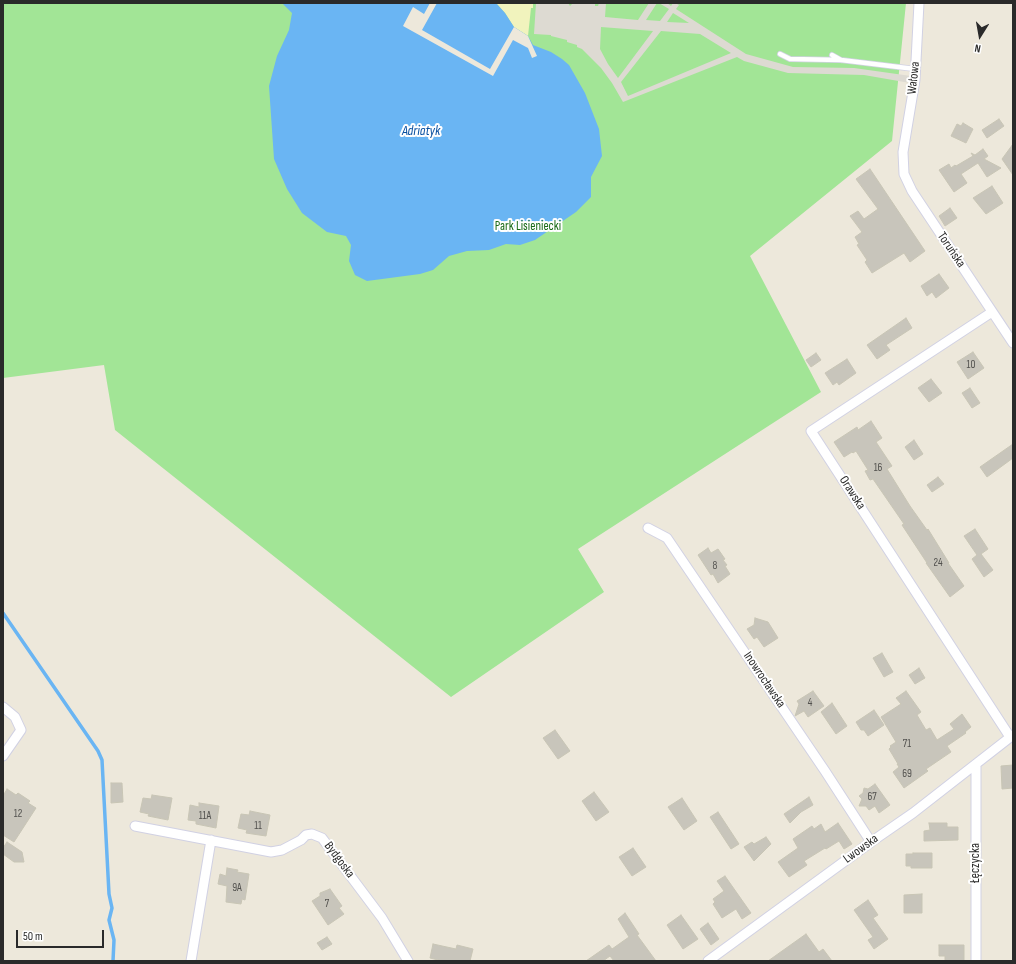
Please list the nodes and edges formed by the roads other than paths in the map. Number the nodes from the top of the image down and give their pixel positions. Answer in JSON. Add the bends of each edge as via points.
{"nodes":[{"id":1,"x":919,"y":3,"type":"edge"},
{"id":2,"x":780,"y":54,"type":"dead end"},
{"id":3,"x":832,"y":55,"type":"dead end"},
{"id":4,"x":841,"y":60,"type":"junction"},
{"id":5,"x":915,"y":69,"type":"junction"},
{"id":6,"x":903,"y":152,"type":"joint"},
{"id":7,"x":992,"y":312,"type":"junction"},
{"id":8,"x":1013,"y":344,"type":"edge"},
{"id":9,"x":648,"y":528,"type":"dead end"},
{"id":10,"x":3,"y":707,"type":"edge"},
{"id":11,"x":1012,"y":736,"type":"edge"},
{"id":12,"x":3,"y":756,"type":"edge"},
{"id":13,"x":976,"y":764,"type":"junction"},
{"id":14,"x":135,"y":826,"type":"dead end"},
{"id":15,"x":211,"y":840,"type":"junction"},
{"id":16,"x":871,"y":842,"type":"junction"},
{"id":17,"x":191,"y":961,"type":"edge"},
{"id":18,"x":408,"y":961,"type":"edge"},
{"id":19,"x":708,"y":961,"type":"edge"},
{"id":20,"x":976,"y":961,"type":"edge"}],
"edges":[{"from":1,"to":5,"type":"street","name":"Wałowa"},
{"from":2,"to":4,"type":"lane","via":[[790,59]]},
{"from":3,"to":4,"type":"lane"},
{"from":4,"to":5,"type":"lane"},
{"from":5,"to":6,"type":"street","name":"Wałowa"},
{"from":6,"to":7,"type":"street","name":"Toruńska","via":[[904,174],[912,191]]},
{"from":7,"to":8,"type":"street","name":"Toruńska"},
{"from":7,"to":11,"type":"street","name":"Orawska","via":[[811,431]]},
{"from":9,"to":16,"type":"street","name":"Inowrocławska","via":[[667,538]]},
{"from":10,"to":12,"type":"street","via":[[15,717],[21,730]]},
{"from":11,"to":13,"type":"street","name":"Lwowska"},
{"from":13,"to":16,"type":"street","name":"Lwowska"},
{"from":13,"to":20,"type":"street","name":"Łęczycka"},
{"from":14,"to":15,"type":"street","name":"Bydgoska"},
{"from":15,"to":17,"type":"street"},
{"from":15,"to":18,"type":"street","name":"Bydgoska","via":[[271,852],[282,850],[306,835],[312,834],[322,838],[382,918]]},
{"from":16,"to":19,"type":"street","name":"Lwowska"}]}
